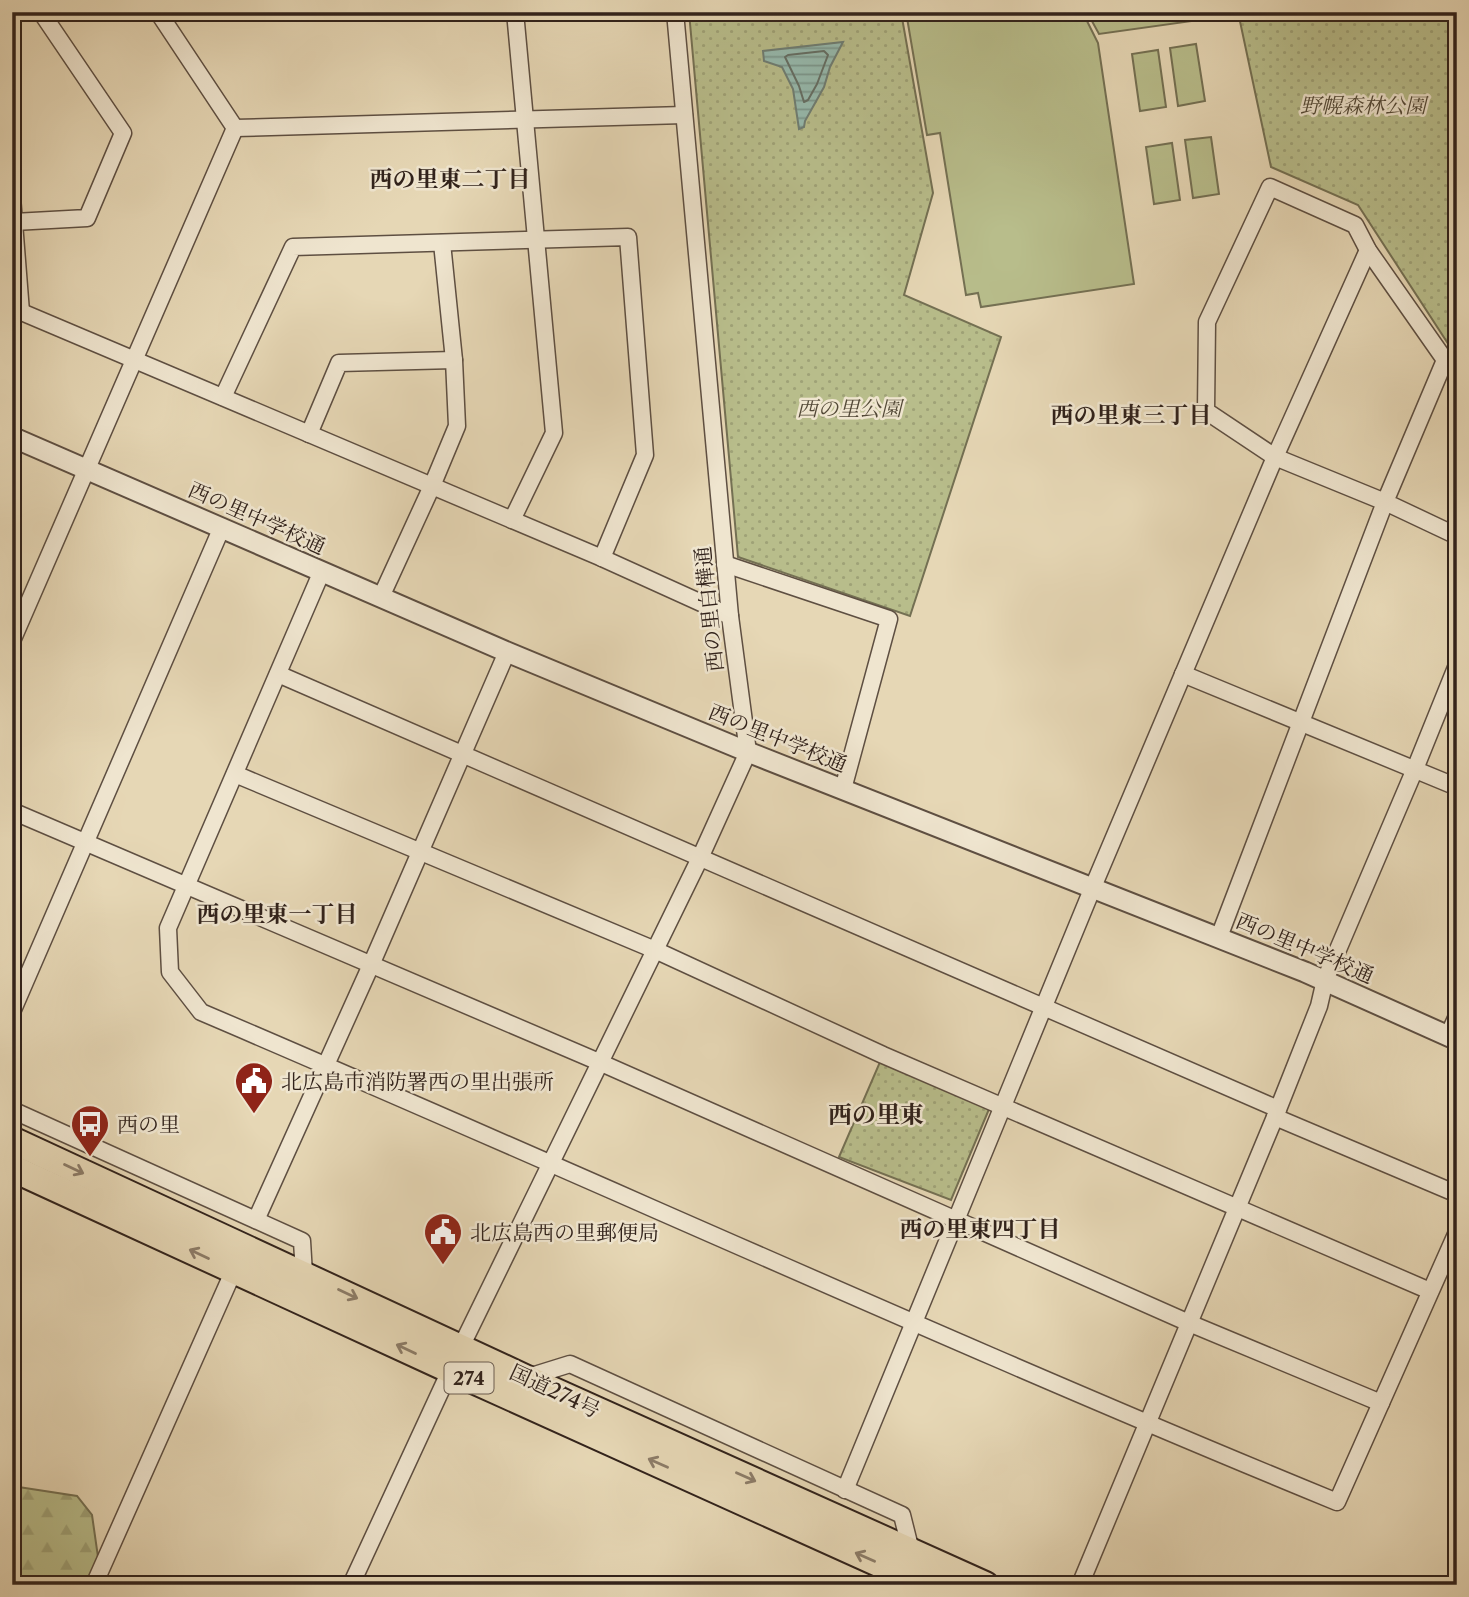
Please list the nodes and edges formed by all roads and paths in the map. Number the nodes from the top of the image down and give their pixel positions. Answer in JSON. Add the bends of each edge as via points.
{"nodes":[{"id":1,"x":41,"y":12,"type":"edge"},
{"id":2,"x":158,"y":12,"type":"edge"},
{"id":3,"x":515,"y":12,"type":"edge"},
{"id":4,"x":675,"y":12,"type":"edge"},
{"id":5,"x":684,"y":115,"type":"junction"},
{"id":6,"x":524,"y":120,"type":"junction"},
{"id":7,"x":235,"y":128,"type":"junction"},
{"id":8,"x":12,"y":197,"type":"edge"},
{"id":9,"x":14,"y":222,"type":"junction"},
{"id":10,"x":537,"y":241,"type":"junction"},
{"id":11,"x":442,"y":243,"type":"junction"},
{"id":12,"x":1368,"y":250,"type":"junction"},
{"id":13,"x":17,"y":310,"type":"edge"},
{"id":14,"x":133,"y":360,"type":"junction"},
{"id":15,"x":454,"y":360,"type":"junction"},
{"id":16,"x":223,"y":397,"type":"junction"},
{"id":17,"x":309,"y":434,"type":"junction"},
{"id":18,"x":12,"y":437,"type":"edge"},
{"id":19,"x":1275,"y":457,"type":"junction"},
{"id":20,"x":86,"y":469,"type":"junction"},
{"id":21,"x":432,"y":486,"type":"junction"},
{"id":22,"x":1385,"y":502,"type":"junction"},
{"id":23,"x":512,"y":520,"type":"junction"},
{"id":24,"x":222,"y":527,"type":"junction"},
{"id":25,"x":1457,"y":536,"type":"edge"},
{"id":26,"x":602,"y":558,"type":"junction"},
{"id":27,"x":725,"y":564,"type":"junction"},
{"id":28,"x":323,"y":571,"type":"junction"},
{"id":29,"x":381,"y":597,"type":"junction"},
{"id":30,"x":730,"y":617,"type":"junction"},
{"id":31,"x":12,"y":642,"type":"edge"},
{"id":32,"x":507,"y":652,"type":"junction"},
{"id":33,"x":1457,"y":665,"type":"edge"},
{"id":34,"x":278,"y":674,"type":"junction"},
{"id":35,"x":1183,"y":674,"type":"junction"},
{"id":36,"x":1299,"y":723,"type":"junction"},
{"id":37,"x":748,"y":752,"type":"junction"},
{"id":38,"x":462,"y":753,"type":"junction"},
{"id":39,"x":1415,"y":769,"type":"junction"},
{"id":40,"x":235,"y":774,"type":"junction"},
{"id":41,"x":1457,"y":787,"type":"edge"},
{"id":42,"x":843,"y":789,"type":"junction"},
{"id":43,"x":12,"y":811,"type":"edge"},
{"id":44,"x":85,"y":844,"type":"junction"},
{"id":45,"x":420,"y":851,"type":"junction"},
{"id":46,"x":700,"y":858,"type":"junction"},
{"id":47,"x":186,"y":885,"type":"junction"},
{"id":48,"x":1093,"y":887,"type":"junction"},
{"id":49,"x":1219,"y":937,"type":"junction"},
{"id":50,"x":655,"y":950,"type":"junction"},
{"id":51,"x":371,"y":965,"type":"junction"},
{"id":52,"x":1325,"y":980,"type":"junction"},
{"id":53,"x":1045,"y":1007,"type":"junction"},
{"id":54,"x":12,"y":1012,"type":"edge"},
{"id":55,"x":1457,"y":1016,"type":"edge"},
{"id":56,"x":1452,"y":1038,"type":"edge"},
{"id":57,"x":599,"y":1062,"type":"junction"},
{"id":58,"x":326,"y":1065,"type":"junction"},
{"id":59,"x":1003,"y":1107,"type":"junction"},
{"id":60,"x":12,"y":1110,"type":"edge"},
{"id":61,"x":1276,"y":1113,"type":"junction"},
{"id":62,"x":12,"y":1140,"type":"edge"},
{"id":63,"x":551,"y":1163,"type":"junction"},
{"id":64,"x":12,"y":1168,"type":"edge"},
{"id":65,"x":1457,"y":1194,"type":"edge"},
{"id":66,"x":1236,"y":1209,"type":"junction"},
{"id":67,"x":256,"y":1220,"type":"junction"},
{"id":68,"x":956,"y":1220,"type":"junction"},
{"id":69,"x":1457,"y":1232,"type":"edge"},
{"id":70,"x":234,"y":1269,"type":"junction"},
{"id":71,"x":304,"y":1274,"type":"junction"},
{"id":72,"x":1430,"y":1292,"type":"junction"},
{"id":73,"x":913,"y":1322,"type":"junction"},
{"id":74,"x":1189,"y":1323,"type":"junction"},
{"id":75,"x":456,"y":1359,"type":"junction"},
{"id":76,"x":526,"y":1378,"type":"junction"},
{"id":77,"x":1381,"y":1403,"type":"junction"},
{"id":78,"x":1147,"y":1424,"type":"junction"},
{"id":79,"x":845,"y":1490,"type":"junction"},
{"id":80,"x":911,"y":1551,"type":"junction"},
{"id":81,"x":94,"y":1585,"type":"edge"},
{"id":82,"x":351,"y":1585,"type":"edge"},
{"id":83,"x":927,"y":1585,"type":"edge"},
{"id":84,"x":985,"y":1585,"type":"edge"},
{"id":85,"x":1080,"y":1585,"type":"edge"}],
"edges":[{"from":1,"to":9,"type":"street","via":[[123,134],[87,218]]},
{"from":2,"to":7,"type":"street"},
{"from":3,"to":6,"type":"street"},
{"from":4,"to":5,"type":"street","name":"西の里白樺通"},
{"from":5,"to":6,"type":"street"},
{"from":5,"to":27,"type":"street","name":"西の里白樺通"},
{"from":6,"to":7,"type":"street"},
{"from":6,"to":10,"type":"street"},
{"from":7,"to":14,"type":"street"},
{"from":8,"to":9,"type":"street"},
{"from":9,"to":13,"type":"street"},
{"from":10,"to":11,"type":"street"},
{"from":10,"to":23,"type":"street","via":[[554,433]]},
{"from":10,"to":26,"type":"street","via":[[628,237],[645,455]]},
{"from":11,"to":15,"type":"street"},
{"from":11,"to":16,"type":"street","via":[[293,247]]},
{"from":12,"to":19,"type":"street"},
{"from":12,"to":19,"type":"street","via":[[1355,225],[1270,187],[1207,322],[1206,411]]},
{"from":12,"to":22,"type":"street","via":[[1445,360]]},
{"from":13,"to":14,"type":"street"},
{"from":14,"to":16,"type":"street"},
{"from":14,"to":20,"type":"street"},
{"from":15,"to":17,"type":"street","via":[[339,363]]},
{"from":15,"to":21,"type":"street","via":[[457,426]]},
{"from":16,"to":17,"type":"street"},
{"from":17,"to":21,"type":"street"},
{"from":18,"to":20,"type":"street","name":"西の里中学校通"},
{"from":19,"to":22,"type":"street"},
{"from":19,"to":35,"type":"street"},
{"from":20,"to":24,"type":"street","name":"西の里中学校通"},
{"from":20,"to":31,"type":"street"},
{"from":21,"to":23,"type":"street"},
{"from":21,"to":29,"type":"street"},
{"from":22,"to":25,"type":"street"},
{"from":22,"to":36,"type":"street"},
{"from":23,"to":26,"type":"street"},
{"from":24,"to":28,"type":"street","name":"西の里中学校通"},
{"from":24,"to":44,"type":"street"},
{"from":26,"to":30,"type":"street"},
{"from":27,"to":30,"type":"street","name":"西の里白樺通"},
{"from":27,"to":42,"type":"street","via":[[890,619]]},
{"from":28,"to":29,"type":"street","name":"西の里中学校通"},
{"from":28,"to":34,"type":"street"},
{"from":29,"to":32,"type":"street","name":"西の里中学校通"},
{"from":30,"to":37,"type":"street","name":"西の里白樺通"},
{"from":32,"to":37,"type":"street","name":"西の里中学校通"},
{"from":32,"to":38,"type":"street"},
{"from":33,"to":39,"type":"street"},
{"from":34,"to":38,"type":"street"},
{"from":34,"to":40,"type":"street"},
{"from":35,"to":36,"type":"street"},
{"from":35,"to":48,"type":"street"},
{"from":36,"to":39,"type":"street"},
{"from":36,"to":49,"type":"street"},
{"from":37,"to":42,"type":"street","name":"西の里中学校通"},
{"from":37,"to":46,"type":"street"},
{"from":38,"to":45,"type":"street"},
{"from":38,"to":46,"type":"street"},
{"from":39,"to":41,"type":"street"},
{"from":39,"to":52,"type":"street"},
{"from":40,"to":45,"type":"street"},
{"from":40,"to":47,"type":"street"},
{"from":42,"to":48,"type":"street","name":"西の里中学校通"},
{"from":43,"to":44,"type":"street"},
{"from":44,"to":47,"type":"street"},
{"from":44,"to":54,"type":"street"},
{"from":45,"to":50,"type":"street"},
{"from":45,"to":51,"type":"street"},
{"from":46,"to":50,"type":"street"},
{"from":46,"to":53,"type":"street"},
{"from":47,"to":51,"type":"street"},
{"from":47,"to":58,"type":"street","via":[[168,928],[170,972],[201,1012]]},
{"from":48,"to":49,"type":"street","name":"西の里中学校通"},
{"from":48,"to":53,"type":"street"},
{"from":49,"to":52,"type":"street","name":"西の里中学校通"},
{"from":50,"to":57,"type":"street"},
{"from":50,"to":59,"type":"street"},
{"from":51,"to":57,"type":"street"},
{"from":51,"to":58,"type":"street"},
{"from":52,"to":56,"type":"street","name":"西の里中学校通"},
{"from":52,"to":61,"type":"street"},
{"from":53,"to":59,"type":"street"},
{"from":53,"to":61,"type":"street"},
{"from":55,"to":56,"type":"street"},
{"from":57,"to":63,"type":"street"},
{"from":57,"to":68,"type":"street"},
{"from":58,"to":63,"type":"street"},
{"from":58,"to":67,"type":"street"},
{"from":59,"to":66,"type":"street"},
{"from":59,"to":68,"type":"street"},
{"from":60,"to":67,"type":"street"},
{"from":61,"to":65,"type":"street"},
{"from":61,"to":66,"type":"street"},
{"from":62,"to":71,"type":"highway","name":"国道274号","number":"274","one_way":true},
{"from":63,"to":73,"type":"street"},
{"from":63,"to":75,"type":"street"},
{"from":70,"to":64,"type":"highway","name":"国道274号","number":"274","one_way":true},
{"from":66,"to":72,"type":"street"},
{"from":66,"to":74,"type":"street"},
{"from":67,"to":71,"type":"street","via":[[302,1241]]},
{"from":68,"to":73,"type":"street"},
{"from":68,"to":74,"type":"street"},
{"from":69,"to":72,"type":"street"},
{"from":75,"to":70,"type":"highway","name":"国道274号","number":"274","one_way":true},
{"from":70,"to":81,"type":"street"},
{"from":71,"to":75,"type":"highway","name":"国道274号","number":"274","one_way":true},
{"from":72,"to":77,"type":"street"},
{"from":73,"to":78,"type":"street"},
{"from":73,"to":79,"type":"street"},
{"from":74,"to":77,"type":"street"},
{"from":74,"to":78,"type":"street"},
{"from":75,"to":76,"type":"highway","name":"国道274号","number":"274"},
{"from":75,"to":82,"type":"street"},
{"from":83,"to":75,"type":"highway","name":"国道274号","number":"274","one_way":true},
{"from":76,"to":79,"type":"street","via":[[570,1364]]},
{"from":76,"to":80,"type":"highway","name":"国道274号","number":"274","one_way":true},
{"from":77,"to":78,"type":"street","via":[[1337,1502]]},
{"from":78,"to":85,"type":"street"},
{"from":79,"to":80,"type":"street","via":[[902,1515]]},
{"from":80,"to":84,"type":"highway","name":"国道274号","number":"274"}]}
